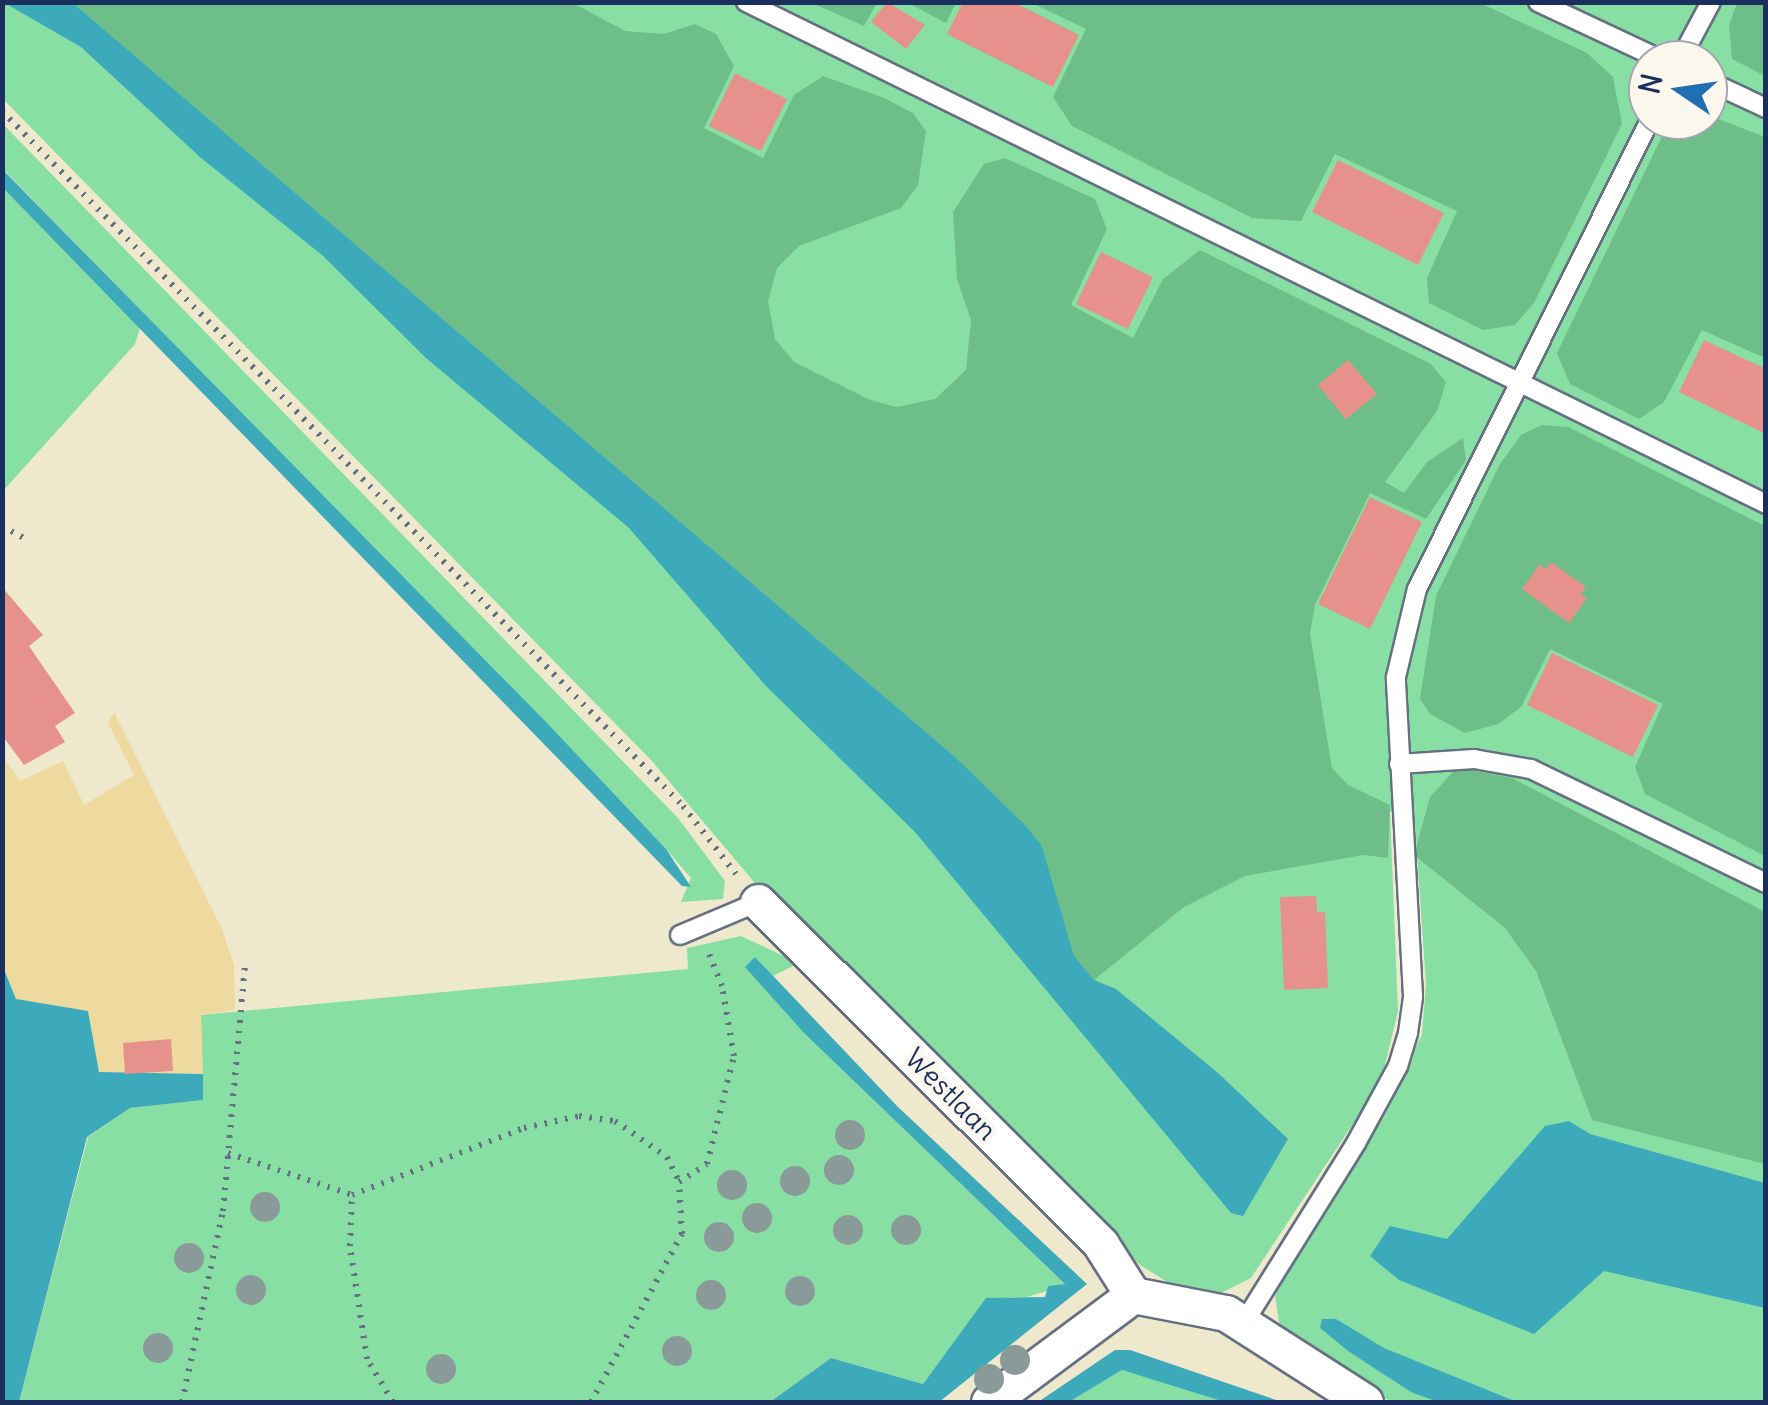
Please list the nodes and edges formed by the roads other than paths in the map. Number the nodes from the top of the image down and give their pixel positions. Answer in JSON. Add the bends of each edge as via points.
{"nodes":[{"id":1,"x":746,"y":2,"type":"edge"},
{"id":2,"x":1538,"y":2,"type":"edge"},
{"id":3,"x":1711,"y":2,"type":"edge"},
{"id":4,"x":1691,"y":40,"type":"edge"},
{"id":5,"x":1628,"y":44,"type":"edge"},
{"id":6,"x":1728,"y":91,"type":"edge"},
{"id":7,"x":1766,"y":108,"type":"edge"},
{"id":8,"x":1640,"y":140,"type":"edge"},
{"id":9,"x":1520,"y":382,"type":"junction"},
{"id":10,"x":1766,"y":504,"type":"edge"},
{"id":11,"x":1399,"y":764,"type":"junction"},
{"id":12,"x":1766,"y":884,"type":"edge"},
{"id":13,"x":758,"y":902,"type":"joint"},
{"id":14,"x":680,"y":936,"type":"dead end"},
{"id":15,"x":1134,"y":1294,"type":"junction"},
{"id":16,"x":1243,"y":1324,"type":"junction"},
{"id":17,"x":988,"y":1402,"type":"edge"},
{"id":18,"x":1365,"y":1402,"type":"edge"}],
"edges":[{"from":1,"to":9,"type":"lane"},
{"from":2,"to":5,"type":"lane"},
{"from":3,"to":4,"type":"lane"},
{"from":6,"to":7,"type":"lane"},
{"from":8,"to":9,"type":"lane"},
{"from":9,"to":10,"type":"lane"},
{"from":9,"to":11,"type":"lane","via":[[1417,589],[1396,677]]},
{"from":11,"to":12,"type":"lane","via":[[1474,759],[1531,769]]},
{"from":11,"to":16,"type":"lane","via":[[1413,996],[1408,1033],[1356,1143]]},
{"from":13,"to":14,"type":"lane"},
{"from":13,"to":15,"type":"street","name":"Westlaan","via":[[1100,1243]]},
{"from":15,"to":16,"type":"street","via":[[1204,1305]]},
{"from":15,"to":17,"type":"street"},
{"from":16,"to":18,"type":"street","via":[[1303,1369]]}]}
